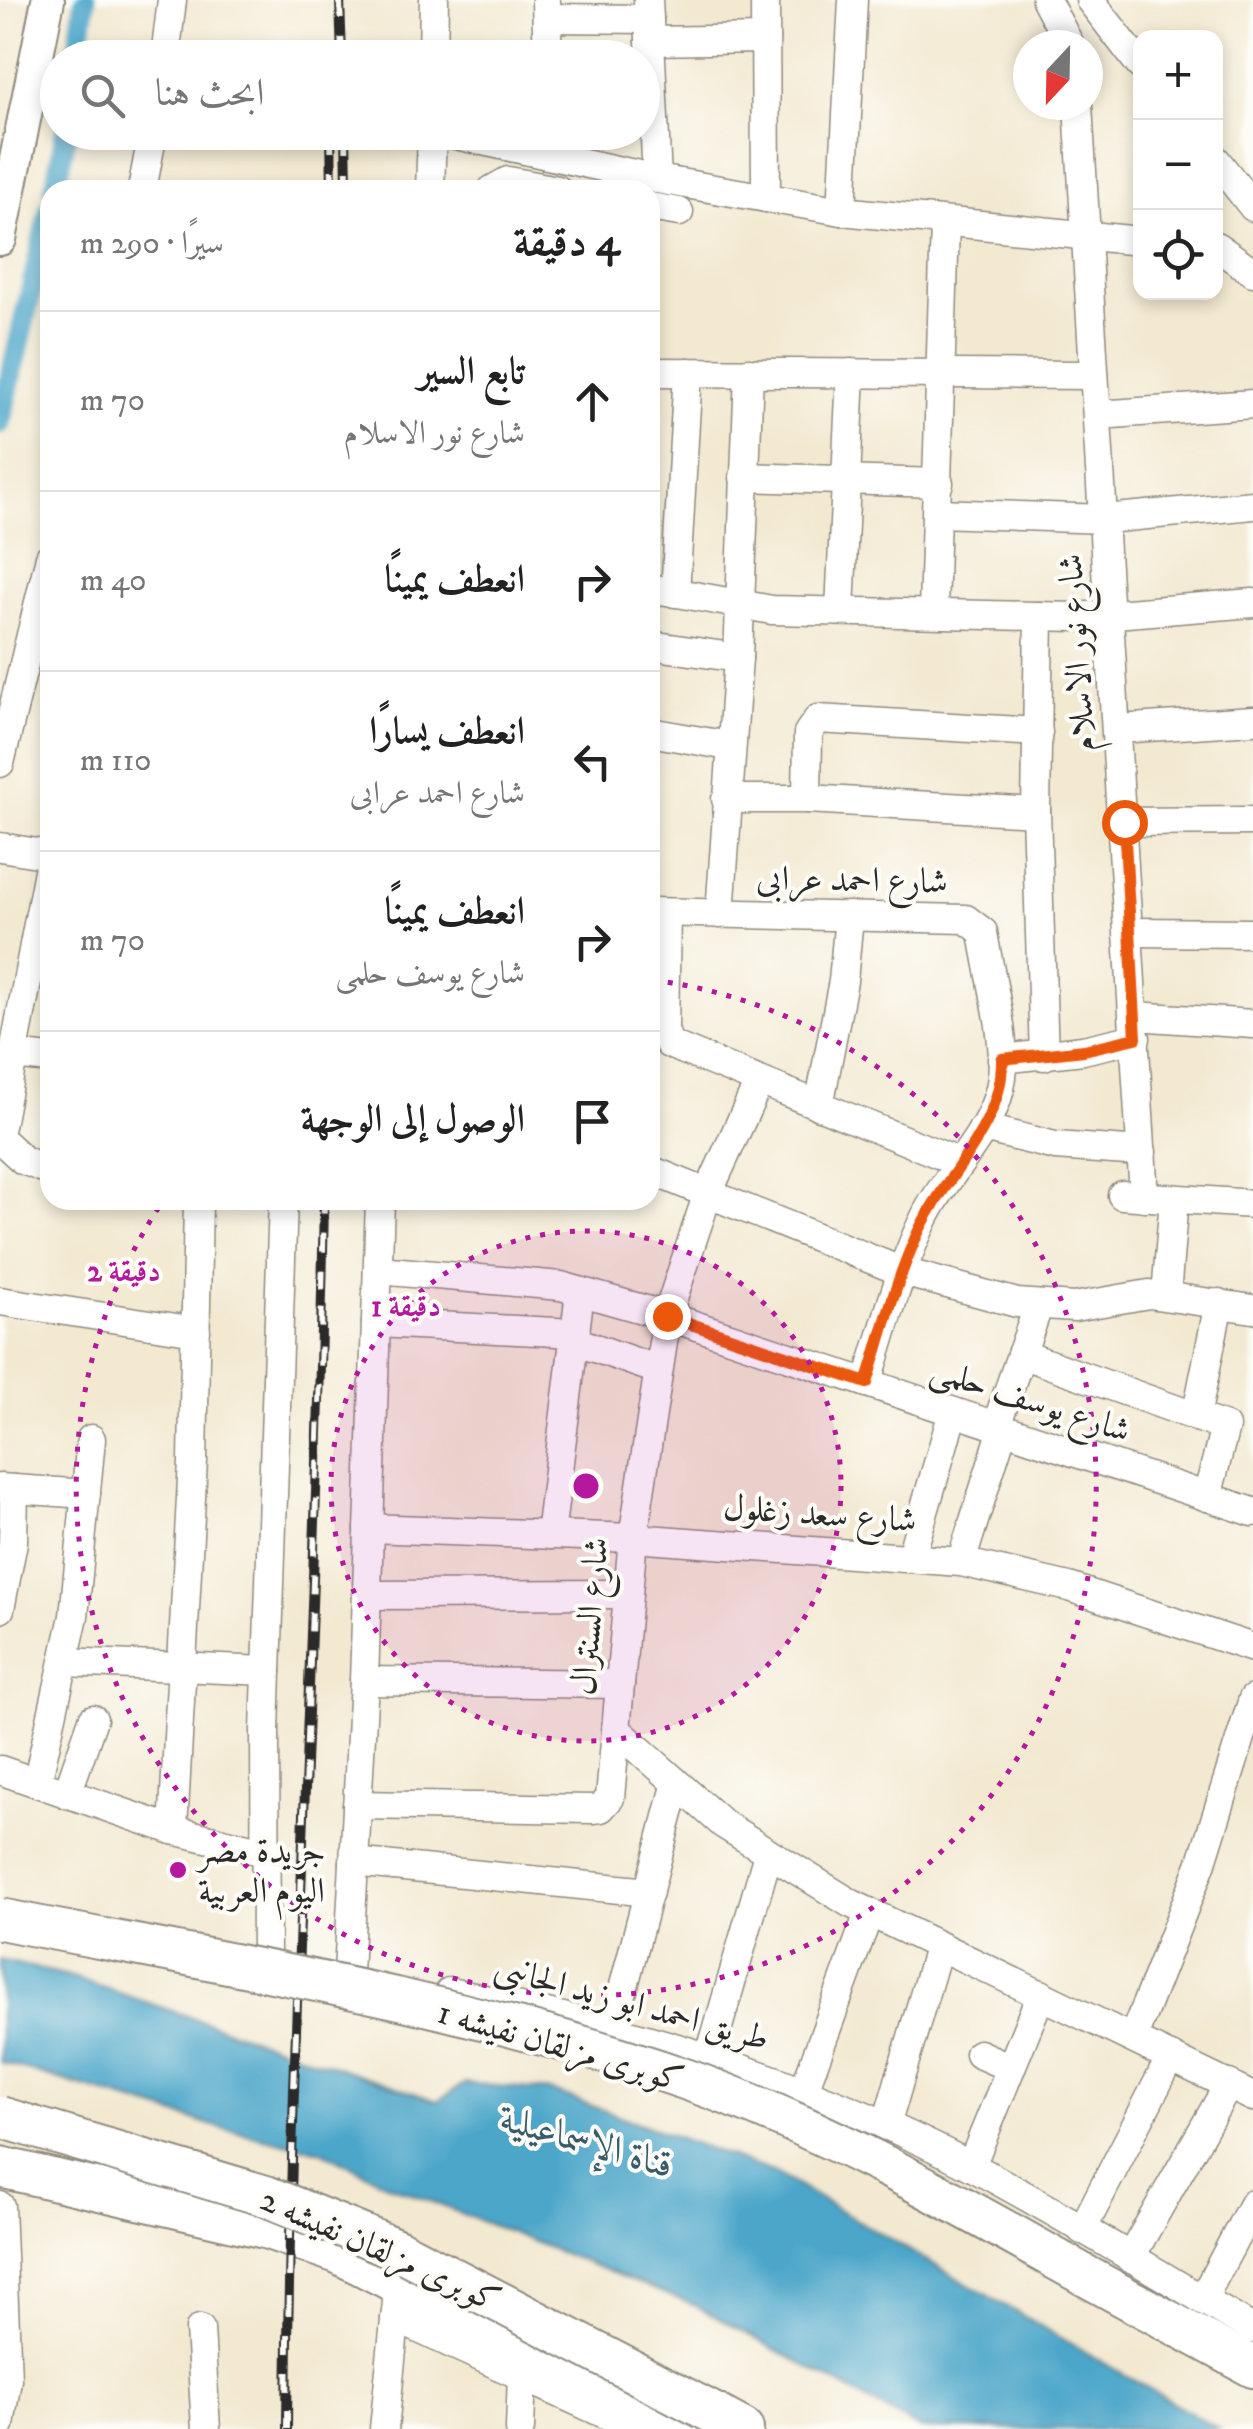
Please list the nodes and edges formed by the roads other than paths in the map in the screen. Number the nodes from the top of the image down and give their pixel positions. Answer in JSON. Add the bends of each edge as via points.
{"nodes":[{"id":1,"x":48,"y":0,"type":"edge"},
{"id":2,"x":172,"y":0,"type":"edge"},
{"id":3,"x":434,"y":0,"type":"edge"},
{"id":4,"x":765,"y":0,"type":"edge"},
{"id":5,"x":853,"y":0,"type":"edge"},
{"id":6,"x":1046,"y":0,"type":"edge"},
{"id":7,"x":1090,"y":0,"type":"edge"},
{"id":8,"x":547,"y":9,"type":"edge"},
{"id":9,"x":649,"y":20,"type":"edge"},
{"id":10,"x":1062,"y":30,"type":"edge"},
{"id":11,"x":766,"y":39,"type":"junction"},
{"id":12,"x":167,"y":40,"type":"edge"},
{"id":13,"x":433,"y":40,"type":"edge"},
{"id":14,"x":548,"y":40,"type":"edge"},
{"id":15,"x":1133,"y":56,"type":"edge"},
{"id":16,"x":1079,"y":120,"type":"edge"},
{"id":17,"x":150,"y":150,"type":"edge"},
{"id":18,"x":431,"y":150,"type":"edge"},
{"id":19,"x":572,"y":150,"type":"edge"},
{"id":20,"x":656,"y":150,"type":"edge"},
{"id":21,"x":1223,"y":169,"type":"edge"},
{"id":22,"x":658,"y":179,"type":"junction"},
{"id":23,"x":144,"y":180,"type":"edge"},
{"id":24,"x":430,"y":180,"type":"edge"},
{"id":25,"x":766,"y":198,"type":"junction"},
{"id":26,"x":1253,"y":207,"type":"edge"},
{"id":27,"x":660,"y":209,"type":"edge"},
{"id":28,"x":842,"y":211,"type":"junction"},
{"id":29,"x":679,"y":212,"type":"dead end"},
{"id":30,"x":945,"y":224,"type":"junction"},
{"id":31,"x":1089,"y":238,"type":"junction"},
{"id":32,"x":0,"y":239,"type":"edge"},
{"id":33,"x":1133,"y":240,"type":"edge"},
{"id":34,"x":1223,"y":251,"type":"edge"},
{"id":35,"x":1253,"y":272,"type":"edge"},
{"id":36,"x":660,"y":372,"type":"edge"},
{"id":37,"x":688,"y":372,"type":"junction"},
{"id":38,"x":749,"y":372,"type":"junction"},
{"id":39,"x":851,"y":372,"type":"junction"},
{"id":40,"x":944,"y":374,"type":"junction"},
{"id":41,"x":1094,"y":375,"type":"junction"},
{"id":42,"x":1253,"y":404,"type":"edge"},
{"id":43,"x":1098,"y":415,"type":"junction"},
{"id":44,"x":744,"y":477,"type":"junction"},
{"id":45,"x":848,"y":480,"type":"junction"},
{"id":46,"x":939,"y":483,"type":"junction"},
{"id":47,"x":1253,"y":505,"type":"edge"},
{"id":48,"x":938,"y":513,"type":"junction"},
{"id":49,"x":1105,"y":519,"type":"junction"},
{"id":50,"x":662,"y":591,"type":"edge"},
{"id":51,"x":40,"y":598,"type":"edge"},
{"id":52,"x":1253,"y":603,"type":"edge"},
{"id":53,"x":740,"y":606,"type":"junction"},
{"id":54,"x":840,"y":610,"type":"junction"},
{"id":55,"x":934,"y":611,"type":"junction"},
{"id":56,"x":1039,"y":616,"type":"junction"},
{"id":57,"x":1110,"y":616,"type":"junction"},
{"id":58,"x":660,"y":646,"type":"edge"},
{"id":59,"x":738,"y":658,"type":"junction"},
{"id":60,"x":1253,"y":720,"type":"edge"},
{"id":61,"x":1118,"y":729,"type":"junction"},
{"id":62,"x":1038,"y":732,"type":"junction"},
{"id":63,"x":660,"y":734,"type":"edge"},
{"id":64,"x":730,"y":746,"type":"junction"},
{"id":65,"x":0,"y":763,"type":"edge"},
{"id":66,"x":807,"y":798,"type":"junction"},
{"id":67,"x":726,"y":799,"type":"junction"},
{"id":68,"x":1036,"y":812,"type":"junction"},
{"id":69,"x":1253,"y":821,"type":"edge"},
{"id":70,"x":1124,"y":822,"type":"junction"},
{"id":71,"x":0,"y":847,"type":"edge"},
{"id":72,"x":40,"y":855,"type":"edge"},
{"id":73,"x":660,"y":912,"type":"edge"},
{"id":74,"x":720,"y":914,"type":"junction"},
{"id":75,"x":849,"y":916,"type":"junction"},
{"id":76,"x":1130,"y":932,"type":"junction"},
{"id":77,"x":1253,"y":933,"type":"edge"},
{"id":78,"x":660,"y":948,"type":"edge"},
{"id":79,"x":40,"y":957,"type":"edge"},
{"id":80,"x":1253,"y":1024,"type":"edge"},
{"id":81,"x":1135,"y":1027,"type":"junction"},
{"id":82,"x":13,"y":1055,"type":"junction"},
{"id":83,"x":1044,"y":1056,"type":"junction"},
{"id":84,"x":40,"y":1059,"type":"edge"},
{"id":85,"x":1002,"y":1059,"type":"junction"},
{"id":86,"x":759,"y":1082,"type":"junction"},
{"id":87,"x":818,"y":1106,"type":"junction"},
{"id":88,"x":0,"y":1126,"type":"edge"},
{"id":89,"x":982,"y":1128,"type":"junction"},
{"id":90,"x":0,"y":1138,"type":"edge"},
{"id":91,"x":1142,"y":1152,"type":"junction"},
{"id":92,"x":958,"y":1162,"type":"junction"},
{"id":93,"x":40,"y":1167,"type":"edge"},
{"id":94,"x":660,"y":1174,"type":"edge"},
{"id":95,"x":708,"y":1193,"type":"junction"},
{"id":96,"x":1174,"y":1199,"type":"junction"},
{"id":97,"x":1253,"y":1204,"type":"edge"},
{"id":98,"x":198,"y":1210,"type":"edge"},
{"id":99,"x":283,"y":1210,"type":"edge"},
{"id":100,"x":380,"y":1210,"type":"edge"},
{"id":101,"x":378,"y":1270,"type":"junction"},
{"id":102,"x":903,"y":1272,"type":"junction"},
{"id":103,"x":580,"y":1292,"type":"junction"},
{"id":104,"x":1166,"y":1295,"type":"junction"},
{"id":105,"x":0,"y":1301,"type":"edge"},
{"id":106,"x":1219,"y":1303,"type":"junction"},
{"id":107,"x":1038,"y":1306,"type":"junction"},
{"id":108,"x":1253,"y":1309,"type":"edge"},
{"id":109,"x":667,"y":1316,"type":"junction"},
{"id":110,"x":376,"y":1324,"type":"junction"},
{"id":111,"x":196,"y":1331,"type":"junction"},
{"id":112,"x":576,"y":1337,"type":"junction"},
{"id":113,"x":1021,"y":1354,"type":"junction"},
{"id":114,"x":658,"y":1370,"type":"junction"},
{"id":115,"x":867,"y":1383,"type":"junction"},
{"id":116,"x":953,"y":1412,"type":"junction"},
{"id":117,"x":1196,"y":1417,"type":"junction"},
{"id":118,"x":999,"y":1428,"type":"junction"},
{"id":119,"x":92,"y":1439,"type":"dead end"},
{"id":120,"x":7,"y":1489,"type":"edge"},
{"id":121,"x":86,"y":1494,"type":"junction"},
{"id":122,"x":1208,"y":1496,"type":"junction"},
{"id":123,"x":1253,"y":1512,"type":"edge"},
{"id":124,"x":369,"y":1528,"type":"junction"},
{"id":125,"x":550,"y":1535,"type":"junction"},
{"id":126,"x":633,"y":1538,"type":"junction"},
{"id":127,"x":911,"y":1556,"type":"junction"},
{"id":128,"x":961,"y":1562,"type":"junction"},
{"id":129,"x":628,"y":1594,"type":"junction"},
{"id":130,"x":367,"y":1595,"type":"junction"},
{"id":131,"x":0,"y":1608,"type":"edge"},
{"id":132,"x":1253,"y":1648,"type":"edge"},
{"id":133,"x":66,"y":1662,"type":"junction"},
{"id":134,"x":182,"y":1666,"type":"junction"},
{"id":135,"x":267,"y":1671,"type":"junction"},
{"id":136,"x":364,"y":1681,"type":"junction"},
{"id":137,"x":620,"y":1684,"type":"junction"},
{"id":138,"x":1253,"y":1699,"type":"edge"},
{"id":139,"x":94,"y":1719,"type":"dead end"},
{"id":140,"x":616,"y":1729,"type":"junction"},
{"id":141,"x":0,"y":1770,"type":"edge"},
{"id":142,"x":37,"y":1784,"type":"junction"},
{"id":143,"x":676,"y":1786,"type":"junction"},
{"id":144,"x":68,"y":1794,"type":"junction"},
{"id":145,"x":357,"y":1805,"type":"junction"},
{"id":146,"x":174,"y":1830,"type":"junction"},
{"id":147,"x":264,"y":1852,"type":"junction"},
{"id":148,"x":768,"y":1854,"type":"junction"},
{"id":149,"x":354,"y":1862,"type":"junction"},
{"id":150,"x":649,"y":1892,"type":"junction"},
{"id":151,"x":0,"y":1899,"type":"edge"},
{"id":152,"x":869,"y":1913,"type":"junction"},
{"id":153,"x":0,"y":1919,"type":"edge"},
{"id":154,"x":938,"y":1948,"type":"junction"},
{"id":155,"x":266,"y":1958,"type":"junction"},
{"id":156,"x":348,"y":1973,"type":"junction"},
{"id":157,"x":1041,"y":1994,"type":"junction"},
{"id":158,"x":613,"y":2028,"type":"junction"},
{"id":159,"x":1133,"y":2038,"type":"junction"},
{"id":160,"x":979,"y":2054,"type":"dead end"},
{"id":161,"x":710,"y":2055,"type":"junction"},
{"id":162,"x":1171,"y":2056,"type":"junction"},
{"id":163,"x":1011,"y":2068,"type":"junction"},
{"id":164,"x":804,"y":2090,"type":"junction"},
{"id":165,"x":1241,"y":2090,"type":"edge"},
{"id":166,"x":0,"y":2117,"type":"edge"},
{"id":167,"x":886,"y":2126,"type":"junction"},
{"id":168,"x":971,"y":2166,"type":"junction"},
{"id":169,"x":0,"y":2167,"type":"edge"},
{"id":170,"x":1253,"y":2204,"type":"edge"},
{"id":171,"x":0,"y":2206,"type":"edge"},
{"id":172,"x":1082,"y":2230,"type":"junction"},
{"id":173,"x":1130,"y":2258,"type":"junction"},
{"id":174,"x":397,"y":2300,"type":"junction"},
{"id":175,"x":1202,"y":2300,"type":"junction"},
{"id":176,"x":2,"y":2324,"type":"edge"},
{"id":177,"x":200,"y":2329,"type":"dead end"},
{"id":178,"x":1253,"y":2329,"type":"edge"},
{"id":179,"x":1253,"y":2368,"type":"edge"},
{"id":180,"x":522,"y":2376,"type":"junction"},
{"id":181,"x":714,"y":2424,"type":"edge"},
{"id":182,"x":0,"y":2425,"type":"edge"},
{"id":183,"x":206,"y":2429,"type":"edge"},
{"id":184,"x":384,"y":2429,"type":"edge"},
{"id":185,"x":520,"y":2429,"type":"edge"},
{"id":186,"x":638,"y":2429,"type":"edge"}],
"edges":[{"from":1,"to":32,"type":"main road"},
{"from":2,"to":12,"type":"street"},
{"from":3,"to":13,"type":"street"},
{"from":4,"to":11,"type":"street"},
{"from":5,"to":28,"type":"street"},
{"from":6,"to":10,"type":"street"},
{"from":7,"to":15,"type":"street"},
{"from":8,"to":9,"type":"street"},
{"from":8,"to":14,"type":"street"},
{"from":9,"to":11,"type":"street"},
{"from":11,"to":25,"type":"street"},
{"from":16,"to":31,"type":"street","name":"شارع نور الاسلام"},
{"from":17,"to":23,"type":"street"},
{"from":18,"to":24,"type":"street"},
{"from":19,"to":22,"type":"street"},
{"from":20,"to":22,"type":"street"},
{"from":21,"to":26,"type":"street"},
{"from":22,"to":25,"type":"street"},
{"from":25,"to":28,"type":"street"},
{"from":27,"to":29,"type":"street"},
{"from":28,"to":30,"type":"street"},
{"from":30,"to":31,"type":"street"},
{"from":30,"to":40,"type":"street"},
{"from":31,"to":33,"type":"street"},
{"from":31,"to":41,"type":"street","name":"شارع نور الاسلام"},
{"from":34,"to":35,"type":"street"},
{"from":36,"to":37,"type":"street"},
{"from":37,"to":38,"type":"street"},
{"from":37,"to":50,"type":"street"},
{"from":38,"to":39,"type":"street"},
{"from":38,"to":44,"type":"street"},
{"from":39,"to":40,"type":"street"},
{"from":39,"to":45,"type":"street"},
{"from":40,"to":41,"type":"street"},
{"from":40,"to":46,"type":"street"},
{"from":41,"to":43,"type":"street","name":"شارع نور الاسلام"},
{"from":42,"to":43,"type":"street"},
{"from":43,"to":49,"type":"street","name":"شارع نور الاسلام"},
{"from":44,"to":45,"type":"street"},
{"from":44,"to":53,"type":"street"},
{"from":45,"to":46,"type":"street"},
{"from":45,"to":54,"type":"street"},
{"from":46,"to":48,"type":"street"},
{"from":47,"to":49,"type":"street"},
{"from":48,"to":49,"type":"street"},
{"from":48,"to":55,"type":"street"},
{"from":49,"to":57,"type":"street","name":"شارع نور الاسلام"},
{"from":50,"to":53,"type":"street"},
{"from":51,"to":65,"type":"street"},
{"from":52,"to":57,"type":"street"},
{"from":53,"to":54,"type":"street"},
{"from":53,"to":59,"type":"street"},
{"from":54,"to":55,"type":"street"},
{"from":55,"to":56,"type":"street"},
{"from":56,"to":57,"type":"street"},
{"from":56,"to":62,"type":"street"},
{"from":57,"to":61,"type":"street","name":"شارع نور الاسلام"},
{"from":58,"to":59,"type":"street"},
{"from":59,"to":64,"type":"street"},
{"from":60,"to":61,"type":"street"},
{"from":61,"to":70,"type":"street","name":"شارع نور الاسلام"},
{"from":62,"to":66,"type":"street","via":[[818,720],[808,732]]},
{"from":62,"to":68,"type":"street"},
{"from":63,"to":64,"type":"street"},
{"from":64,"to":67,"type":"street"},
{"from":66,"to":67,"type":"street"},
{"from":66,"to":68,"type":"street"},
{"from":67,"to":74,"type":"street"},
{"from":68,"to":83,"type":"street"},
{"from":69,"to":70,"type":"street"},
{"from":70,"to":76,"type":"street","name":"شارع نور الاسلام"},
{"from":71,"to":72,"type":"street"},
{"from":73,"to":74,"type":"street","name":"شارع احمد عرابى"},
{"from":74,"to":75,"type":"street","name":"شارع احمد عرابى"},
{"from":75,"to":85,"type":"street","name":"شارع احمد عرابى","via":[[976,923],[983,932]]},
{"from":75,"to":87,"type":"street"},
{"from":76,"to":77,"type":"street"},
{"from":76,"to":81,"type":"street","name":"شارع نور الاسلام"},
{"from":78,"to":86,"type":"street","via":[[665,1038]]},
{"from":79,"to":82,"type":"street"},
{"from":80,"to":81,"type":"street"},
{"from":81,"to":83,"type":"street"},
{"from":81,"to":91,"type":"street","name":"شارع نور الاسلام"},
{"from":82,"to":84,"type":"street"},
{"from":82,"to":88,"type":"street"},
{"from":83,"to":85,"type":"street"},
{"from":85,"to":89,"type":"street","name":"شارع احمد عرابى","via":[[995,1105]]},
{"from":86,"to":87,"type":"street"},
{"from":86,"to":95,"type":"street","name":"شارع السنترال"},
{"from":87,"to":92,"type":"street"},
{"from":89,"to":91,"type":"street","via":[[1055,1146]]},
{"from":89,"to":92,"type":"street","name":"شارع احمد عرابى"},
{"from":90,"to":93,"type":"street"},
{"from":91,"to":96,"type":"street","name":"شارع نور الاسلام","via":[[1133,1196]]},
{"from":92,"to":102,"type":"street","name":"شارع احمد عرابى","via":[[926,1214]]},
{"from":94,"to":95,"type":"street"},
{"from":95,"to":102,"type":"street"},
{"from":95,"to":109,"type":"street","name":"شارع السنترال"},
{"from":96,"to":97,"type":"street"},
{"from":96,"to":104,"type":"street"},
{"from":98,"to":111,"type":"street"},
{"from":99,"to":135,"type":"street"},
{"from":100,"to":101,"type":"street"},
{"from":101,"to":103,"type":"street","name":"شارع يوسف حلمى"},
{"from":101,"to":110,"type":"street"},
{"from":102,"to":107,"type":"street"},
{"from":102,"to":115,"type":"street","name":"شارع احمد عرابى"},
{"from":103,"to":109,"type":"street","name":"شارع يوسف حلمى"},
{"from":103,"to":112,"type":"street"},
{"from":104,"to":106,"type":"street"},
{"from":104,"to":107,"type":"street"},
{"from":105,"to":111,"type":"street"},
{"from":106,"to":108,"type":"street"},
{"from":106,"to":117,"type":"street"},
{"from":107,"to":113,"type":"street"},
{"from":109,"to":114,"type":"street","name":"شارع السنترال"},
{"from":109,"to":115,"type":"street","name":"شارع يوسف حلمى"},
{"from":110,"to":112,"type":"street"},
{"from":110,"to":124,"type":"street"},
{"from":111,"to":134,"type":"street"},
{"from":112,"to":114,"type":"street"},
{"from":112,"to":125,"type":"street"},
{"from":113,"to":117,"type":"street"},
{"from":113,"to":118,"type":"street"},
{"from":114,"to":126,"type":"street","name":"شارع السنترال"},
{"from":115,"to":116,"type":"street","name":"شارع يوسف حلمى"},
{"from":116,"to":118,"type":"street","name":"شارع يوسف حلمى"},
{"from":116,"to":127,"type":"street"},
{"from":117,"to":122,"type":"street","via":[[1226,1432]]},
{"from":118,"to":122,"type":"street","name":"شارع يوسف حلمى"},
{"from":118,"to":128,"type":"street"},
{"from":119,"to":121,"type":"street"},
{"from":120,"to":121,"type":"street"},
{"from":120,"to":131,"type":"street","via":[[13,1542]]},
{"from":121,"to":133,"type":"street"},
{"from":122,"to":123,"type":"street","name":"شارع يوسف حلمى"},
{"from":124,"to":125,"type":"street","name":"شارع سعد زغلول"},
{"from":124,"to":130,"type":"street"},
{"from":125,"to":126,"type":"street","name":"شارع سعد زغلول"},
{"from":126,"to":127,"type":"street","name":"شارع سعد زغلول"},
{"from":126,"to":129,"type":"street","name":"شارع السنترال"},
{"from":127,"to":128,"type":"street","name":"شارع سعد زغلول"},
{"from":128,"to":132,"type":"street","name":"شارع سعد زغلول","via":[[1069,1588]]},
{"from":129,"to":130,"type":"street"},
{"from":129,"to":137,"type":"street","name":"شارع السنترال"},
{"from":130,"to":136,"type":"street"},
{"from":133,"to":134,"type":"street"},
{"from":133,"to":142,"type":"street"},
{"from":134,"to":135,"type":"street"},
{"from":134,"to":146,"type":"street"},
{"from":135,"to":147,"type":"street"},
{"from":136,"to":137,"type":"street"},
{"from":136,"to":145,"type":"street"},
{"from":137,"to":140,"type":"street","name":"شارع السنترال"},
{"from":138,"to":159,"type":"street","via":[[1202,1865]]},
{"from":139,"to":144,"type":"street"},
{"from":140,"to":143,"type":"street"},
{"from":140,"to":145,"type":"street","name":"شارع السنترال","via":[[610,1798],[600,1808]]},
{"from":141,"to":142,"type":"street"},
{"from":142,"to":144,"type":"street"},
{"from":143,"to":148,"type":"street"},
{"from":143,"to":150,"type":"street"},
{"from":144,"to":146,"type":"street"},
{"from":145,"to":149,"type":"street"},
{"from":146,"to":147,"type":"street"},
{"from":147,"to":155,"type":"street"},
{"from":148,"to":152,"type":"street"},
{"from":148,"to":161,"type":"street"},
{"from":149,"to":150,"type":"street"},
{"from":149,"to":156,"type":"street"},
{"from":150,"to":158,"type":"street"},
{"from":151,"to":155,"type":"street","name":"طريق احمد ابو زيد الجانبى"},
{"from":152,"to":154,"type":"street"},
{"from":152,"to":164,"type":"street"},
{"from":153,"to":179,"type":"highway","name":"كوبرى مزلقان نفيشه 1","bridge":true,"via":[[363,1990],[556,2037],[673,2075],[900,2172]]},
{"from":154,"to":157,"type":"street"},
{"from":154,"to":167,"type":"street"},
{"from":155,"to":156,"type":"street","name":"طريق احمد ابو زيد الجانبى"},
{"from":156,"to":158,"type":"street","name":"طريق احمد ابو زيد الجانبى"},
{"from":157,"to":159,"type":"street"},
{"from":157,"to":163,"type":"street"},
{"from":158,"to":161,"type":"street","name":"طريق احمد ابو زيد الجانبى"},
{"from":159,"to":162,"type":"street"},
{"from":160,"to":163,"type":"street"},
{"from":161,"to":164,"type":"street","name":"طريق احمد ابو زيد الجانبى"},
{"from":162,"to":165,"type":"street"},
{"from":162,"to":172,"type":"street"},
{"from":163,"to":168,"type":"street"},
{"from":164,"to":167,"type":"street","name":"طريق احمد ابو زيد الجانبى"},
{"from":165,"to":173,"type":"street"},
{"from":166,"to":181,"type":"highway","name":"كوبرى مزلقان نفيشه 2","bridge":true,"via":[[266,2196],[399,2250]]},
{"from":167,"to":168,"type":"street","name":"طريق احمد ابو زيد الجانبى"},
{"from":168,"to":172,"type":"street","name":"طريق احمد ابو زيد الجانبى"},
{"from":169,"to":174,"type":"highway","via":[[275,2231],[338,2253]]},
{"from":170,"to":175,"type":"street"},
{"from":171,"to":176,"type":"street"},
{"from":172,"to":173,"type":"street","name":"طريق احمد ابو زيد الجانبى"},
{"from":173,"to":175,"type":"street","name":"طريق احمد ابو زيد الجانبى"},
{"from":174,"to":180,"type":"street"},
{"from":174,"to":181,"type":"highway"},
{"from":174,"to":184,"type":"street"},
{"from":175,"to":178,"type":"street","name":"طريق احمد ابو زيد الجانبى"},
{"from":176,"to":182,"type":"street","via":[[7,2379]]},
{"from":177,"to":183,"type":"street"},
{"from":180,"to":185,"type":"street"},
{"from":180,"to":186,"type":"street"}]}
